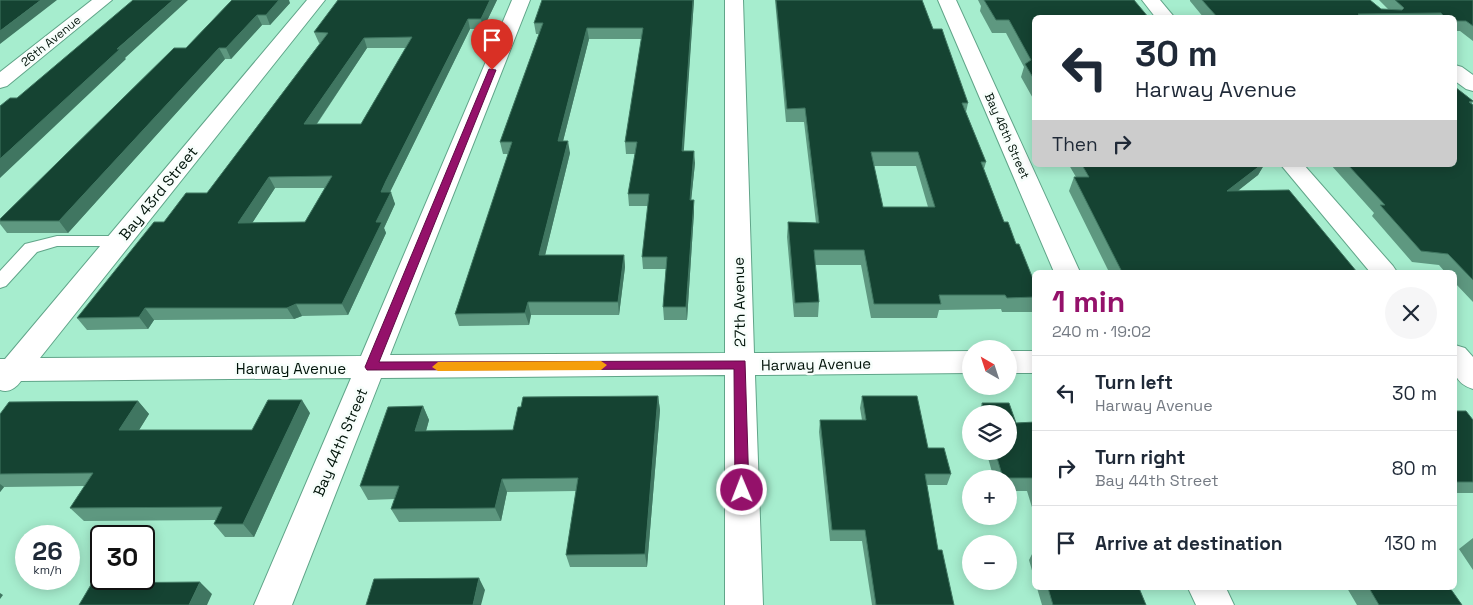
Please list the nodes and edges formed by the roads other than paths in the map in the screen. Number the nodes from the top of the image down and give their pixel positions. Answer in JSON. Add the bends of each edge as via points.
{"nodes":[{"id":1,"x":103,"y":0,"type":"edge"},
{"id":2,"x":316,"y":0,"type":"edge"},
{"id":3,"x":521,"y":0,"type":"edge"},
{"id":4,"x":734,"y":0,"type":"edge"},
{"id":5,"x":947,"y":0,"type":"edge"},
{"id":6,"x":1151,"y":0,"type":"edge"},
{"id":7,"x":1164,"y":15,"type":"edge"},
{"id":8,"x":1457,"y":73,"type":"edge"},
{"id":9,"x":0,"y":82,"type":"edge"},
{"id":10,"x":1473,"y":85,"type":"edge"},
{"id":11,"x":1294,"y":167,"type":"edge"},
{"id":12,"x":119,"y":241,"type":"junction"},
{"id":13,"x":1066,"y":270,"type":"edge"},
{"id":14,"x":1382,"y":270,"type":"edge"},
{"id":15,"x":0,"y":282,"type":"edge"},
{"id":16,"x":962,"y":362,"type":"edge"},
{"id":17,"x":1018,"y":362,"type":"edge"},
{"id":18,"x":1032,"y":362,"type":"edge"},
{"id":19,"x":740,"y":364,"type":"junction"},
{"id":20,"x":371,"y":367,"type":"junction"},
{"id":21,"x":5,"y":376,"type":"edge"},
{"id":22,"x":1208,"y":590,"type":"edge"},
{"id":23,"x":273,"y":605,"type":"edge"},
{"id":24,"x":744,"y":605,"type":"edge"},
{"id":25,"x":1215,"y":605,"type":"edge"}],
"edges":[{"from":1,"to":9,"type":"street","name":"26th Avenue"},
{"from":2,"to":12,"type":"street","name":"Bay 43rd Street"},
{"from":3,"to":20,"type":"street","name":"Bay 44th Street"},
{"from":4,"to":19,"type":"street","name":"27th Avenue"},
{"from":5,"to":13,"type":"street","name":"Bay 46th Street"},
{"from":6,"to":7,"type":"street"},
{"from":8,"to":10,"type":"street"},
{"from":11,"to":14,"type":"street"},
{"from":12,"to":15,"type":"lane","via":[[57,241],[31,248]]},
{"from":12,"to":21,"type":"street","name":"Bay 43rd Street"},
{"from":16,"to":19,"type":"street","name":"Harway Avenue"},
{"from":17,"to":18,"type":"street"},
{"from":19,"to":20,"type":"street","name":"Harway Avenue"},
{"from":19,"to":24,"type":"street","name":"27th Avenue"},
{"from":20,"to":21,"type":"street","name":"Harway Avenue"},
{"from":20,"to":23,"type":"street","name":"Bay 44th Street"},
{"from":22,"to":25,"type":"street"}]}
